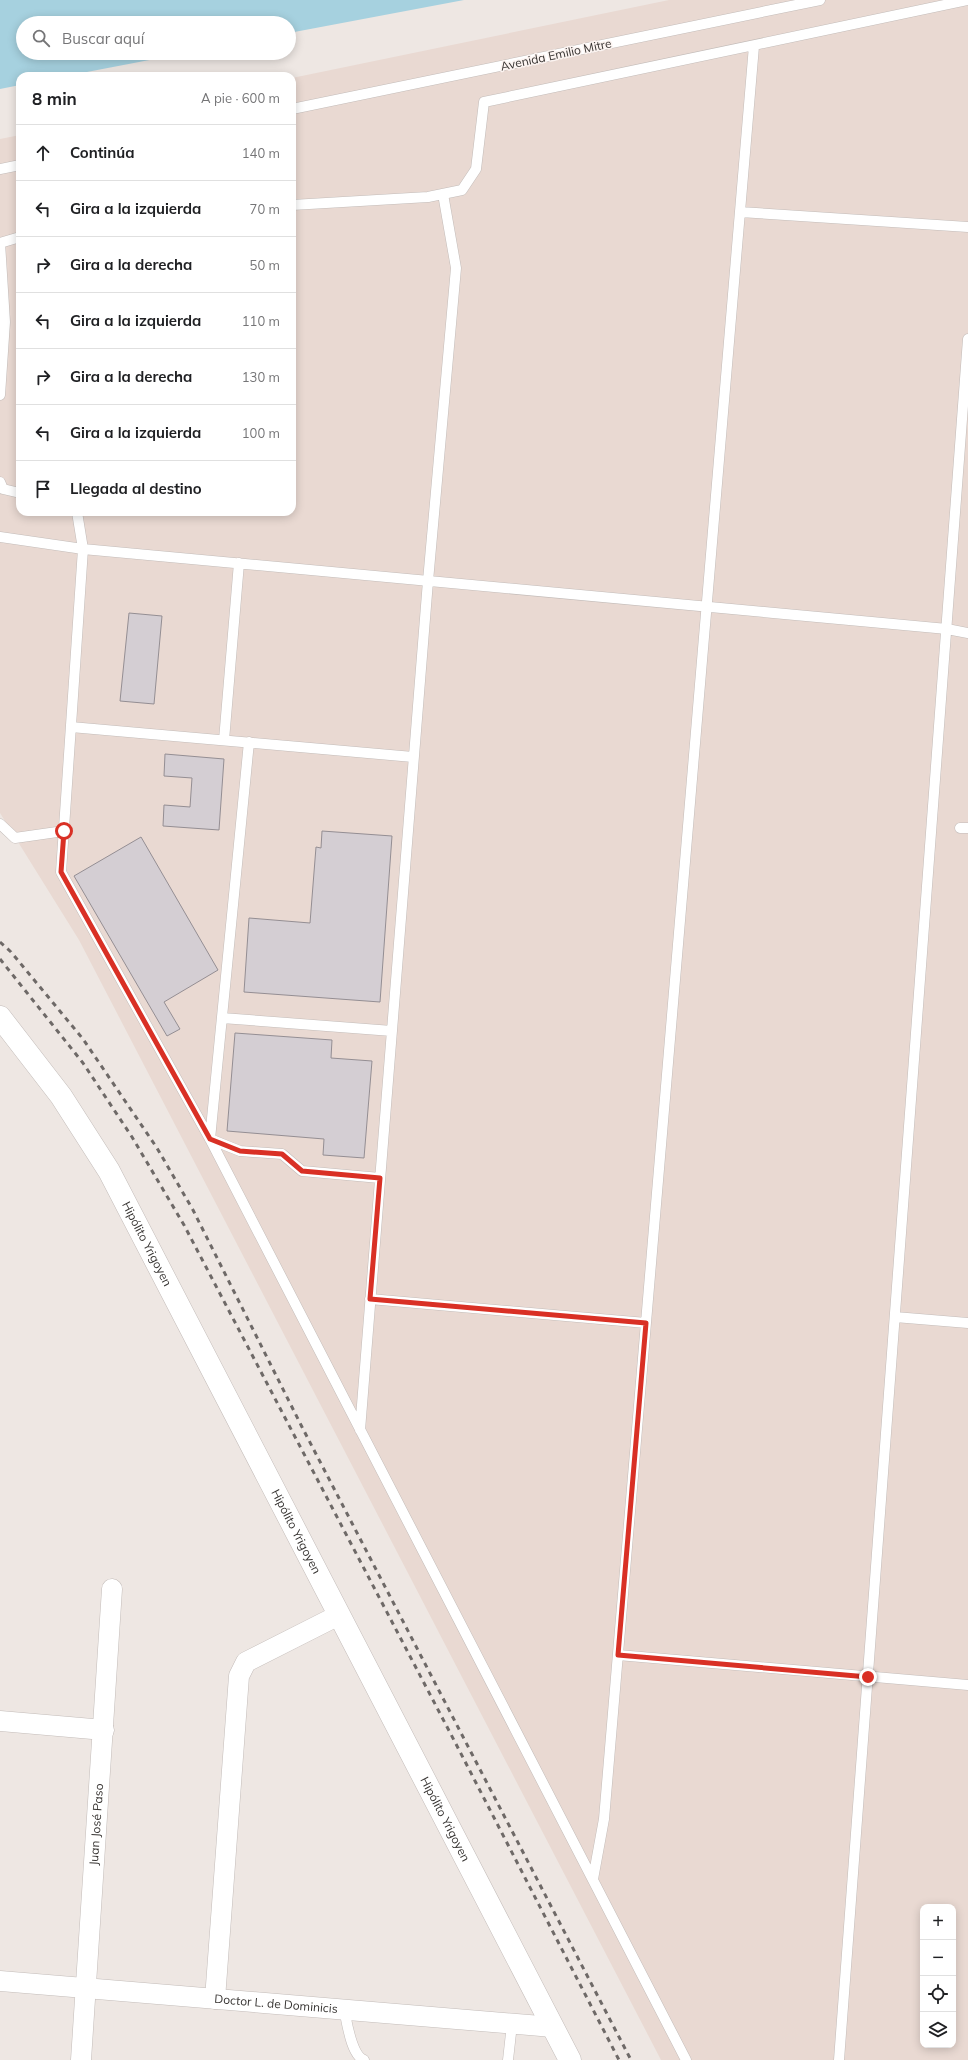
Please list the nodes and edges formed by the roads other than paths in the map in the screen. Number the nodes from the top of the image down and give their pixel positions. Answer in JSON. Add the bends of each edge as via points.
{"nodes":[{"id":1,"x":820,"y":0,"type":"edge"},
{"id":2,"x":968,"y":0,"type":"edge"},
{"id":3,"x":754,"y":46,"type":"junction"},
{"id":4,"x":296,"y":108,"type":"edge"},
{"id":5,"x":16,"y":166,"type":"edge"},
{"id":6,"x":0,"y":169,"type":"edge"},
{"id":7,"x":443,"y":194,"type":"junction"},
{"id":8,"x":296,"y":205,"type":"edge"},
{"id":9,"x":740,"y":212,"type":"junction"},
{"id":10,"x":968,"y":227,"type":"edge"},
{"id":11,"x":16,"y":238,"type":"edge"},
{"id":12,"x":968,"y":339,"type":"edge"},
{"id":13,"x":968,"y":352,"type":"edge"},
{"id":14,"x":0,"y":395,"type":"edge"},
{"id":15,"x":0,"y":482,"type":"edge"},
{"id":16,"x":16,"y":492,"type":"edge"},
{"id":17,"x":78,"y":516,"type":"edge"},
{"id":18,"x":0,"y":537,"type":"edge"},
{"id":19,"x":83,"y":549,"type":"junction"},
{"id":20,"x":239,"y":563,"type":"junction"},
{"id":21,"x":428,"y":581,"type":"junction"},
{"id":22,"x":707,"y":606,"type":"junction"},
{"id":23,"x":947,"y":629,"type":"junction"},
{"id":24,"x":968,"y":633,"type":"edge"},
{"id":25,"x":71,"y":727,"type":"junction"},
{"id":26,"x":224,"y":740,"type":"junction"},
{"id":27,"x":249,"y":742,"type":"junction"},
{"id":28,"x":413,"y":757,"type":"junction"},
{"id":29,"x":0,"y":824,"type":"edge"},
{"id":30,"x":64,"y":831,"type":"junction"},
{"id":31,"x":0,"y":1017,"type":"edge"},
{"id":32,"x":222,"y":1018,"type":"junction"},
{"id":33,"x":392,"y":1031,"type":"junction"},
{"id":34,"x":210,"y":1139,"type":"junction"},
{"id":35,"x":380,"y":1178,"type":"junction"},
{"id":36,"x":370,"y":1299,"type":"junction"},
{"id":37,"x":895,"y":1317,"type":"junction"},
{"id":38,"x":646,"y":1323,"type":"junction"},
{"id":39,"x":968,"y":1323,"type":"edge"},
{"id":40,"x":360,"y":1431,"type":"junction"},
{"id":41,"x":112,"y":1589,"type":"dead end"},
{"id":42,"x":339,"y":1615,"type":"junction"},
{"id":43,"x":618,"y":1655,"type":"junction"},
{"id":44,"x":868,"y":1677,"type":"junction"},
{"id":45,"x":968,"y":1686,"type":"edge"},
{"id":46,"x":0,"y":1721,"type":"edge"},
{"id":47,"x":104,"y":1730,"type":"junction"},
{"id":48,"x":593,"y":1879,"type":"junction"},
{"id":49,"x":0,"y":1981,"type":"edge"},
{"id":50,"x":85,"y":1988,"type":"junction"},
{"id":51,"x":214,"y":1999,"type":"junction"},
{"id":52,"x":344,"y":2009,"type":"junction"},
{"id":53,"x":512,"y":2024,"type":"junction"},
{"id":54,"x":553,"y":2027,"type":"junction"},
{"id":55,"x":81,"y":2060,"type":"edge"},
{"id":56,"x":364,"y":2060,"type":"edge"},
{"id":57,"x":508,"y":2060,"type":"edge"},
{"id":58,"x":570,"y":2060,"type":"edge"},
{"id":59,"x":686,"y":2060,"type":"edge"},
{"id":60,"x":839,"y":2060,"type":"edge"}],
"edges":[{"from":1,"to":4,"type":"lane","name":"Avenida Emilio Mitre"},
{"from":2,"to":3,"type":"lane"},
{"from":3,"to":7,"type":"lane","via":[[484,102],[476,169],[462,190]]},
{"from":3,"to":9,"type":"lane"},
{"from":5,"to":6,"type":"lane"},
{"from":7,"to":8,"type":"lane"},
{"from":7,"to":21,"type":"lane","via":[[456,268]]},
{"from":9,"to":10,"type":"lane"},
{"from":9,"to":22,"type":"lane"},
{"from":11,"to":14,"type":"lane","via":[[0,243],[5,322]]},
{"from":12,"to":13,"type":"lane"},
{"from":13,"to":23,"type":"lane"},
{"from":15,"to":16,"type":"lane","via":[[2,489]]},
{"from":17,"to":19,"type":"lane"},
{"from":18,"to":19,"type":"lane"},
{"from":19,"to":20,"type":"lane"},
{"from":19,"to":25,"type":"lane"},
{"from":20,"to":21,"type":"lane"},
{"from":20,"to":26,"type":"lane"},
{"from":21,"to":22,"type":"lane"},
{"from":21,"to":28,"type":"lane"},
{"from":22,"to":23,"type":"lane"},
{"from":22,"to":38,"type":"lane"},
{"from":23,"to":24,"type":"lane"},
{"from":23,"to":37,"type":"lane"},
{"from":25,"to":26,"type":"lane"},
{"from":25,"to":30,"type":"lane"},
{"from":26,"to":27,"type":"lane"},
{"from":27,"to":28,"type":"lane"},
{"from":27,"to":32,"type":"lane"},
{"from":28,"to":33,"type":"lane"},
{"from":29,"to":30,"type":"lane","via":[[15,838]]},
{"from":30,"to":34,"type":"lane","via":[[61,872]]},
{"from":31,"to":42,"type":"street","name":"Hipólito Yrigoyen","via":[[60,1096],[109,1171]]},
{"from":32,"to":33,"type":"lane"},
{"from":32,"to":34,"type":"lane"},
{"from":33,"to":35,"type":"lane"},
{"from":34,"to":35,"type":"lane","via":[[240,1151],[282,1154],[302,1171]]},
{"from":34,"to":40,"type":"lane"},
{"from":35,"to":36,"type":"lane"},
{"from":36,"to":38,"type":"lane"},
{"from":36,"to":40,"type":"lane"},
{"from":37,"to":39,"type":"lane"},
{"from":37,"to":44,"type":"lane"},
{"from":38,"to":43,"type":"lane"},
{"from":40,"to":48,"type":"lane"},
{"from":41,"to":47,"type":"street","name":"Juan José Paso"},
{"from":42,"to":51,"type":"street","via":[[246,1662],[239,1676]]},
{"from":42,"to":54,"type":"street","name":"Hipólito Yrigoyen"},
{"from":43,"to":44,"type":"lane"},
{"from":43,"to":48,"type":"lane","via":[[604,1819]]},
{"from":44,"to":45,"type":"lane"},
{"from":44,"to":60,"type":"lane"},
{"from":46,"to":47,"type":"street"},
{"from":47,"to":50,"type":"street","name":"Juan José Paso"},
{"from":48,"to":59,"type":"lane"},
{"from":49,"to":50,"type":"street","name":"Doctor L. de Dominicis"},
{"from":50,"to":51,"type":"street","name":"Doctor L. de Dominicis"},
{"from":50,"to":55,"type":"street","name":"Juan José Paso"},
{"from":51,"to":52,"type":"street","name":"Doctor L. de Dominicis"},
{"from":52,"to":53,"type":"street","name":"Doctor L. de Dominicis"},
{"from":52,"to":56,"type":"lane","via":[[354,2049]]},
{"from":53,"to":54,"type":"street","name":"Doctor L. de Dominicis"},
{"from":53,"to":57,"type":"lane"},
{"from":54,"to":58,"type":"street","name":"Hipólito Yrigoyen"}]}
